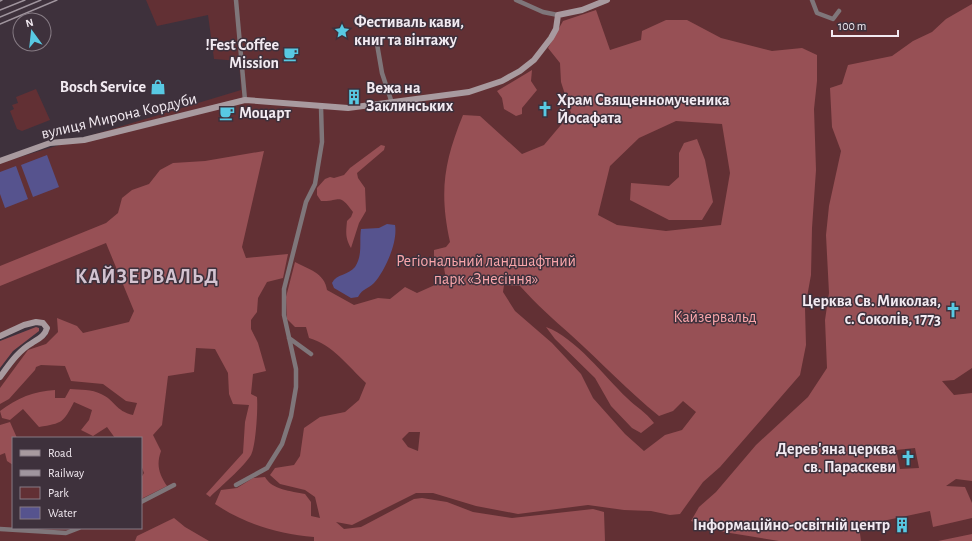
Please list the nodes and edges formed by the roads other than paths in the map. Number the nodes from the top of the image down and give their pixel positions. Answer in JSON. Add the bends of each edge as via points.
{"nodes":[{"id":1,"x":236,"y":0,"type":"edge"},
{"id":2,"x":516,"y":0,"type":"edge"},
{"id":3,"x":607,"y":0,"type":"edge"},
{"id":4,"x":812,"y":0,"type":"edge"},
{"id":5,"x":839,"y":11,"type":"dead end"},
{"id":6,"x":558,"y":15,"type":"junction"},
{"id":7,"x":377,"y":44,"type":"dead end"},
{"id":8,"x":245,"y":100,"type":"junction"},
{"id":9,"x":392,"y":103,"type":"junction"},
{"id":10,"x":321,"y":107,"type":"junction"},
{"id":11,"x":0,"y":161,"type":"edge"},
{"id":12,"x":0,"y":336,"type":"edge"},
{"id":13,"x":289,"y":338,"type":"junction"},
{"id":14,"x":311,"y":354,"type":"dead end"},
{"id":15,"x":0,"y":377,"type":"edge"},
{"id":16,"x":236,"y":485,"type":"dead end"},
{"id":17,"x":174,"y":486,"type":"dead end"},
{"id":18,"x":142,"y":502,"type":"edge"},
{"id":19,"x":0,"y":529,"type":"edge"},
{"id":20,"x":76,"y":529,"type":"edge"}],
"edges":[{"from":1,"to":8,"type":"street"},
{"from":2,"to":6,"type":"street","via":[[543,12]]},
{"from":3,"to":6,"type":"street","via":[[569,14]]},
{"from":4,"to":5,"type":"street","via":[[817,12],[827,17],[833,19]]},
{"from":6,"to":9,"type":"street","name":"вулиця Мирона Кордуби","via":[[556,29],[545,46],[534,60],[510,77],[469,92]]},
{"from":7,"to":9,"type":"street","via":[[382,73]]},
{"from":8,"to":10,"type":"street","name":"вулиця Мирона Кордуби"},
{"from":8,"to":11,"type":"street","name":"вулиця Мирона Кордуби","via":[[84,140],[50,143]]},
{"from":9,"to":10,"type":"street","name":"вулиця Мирона Кордуби","via":[[348,108]]},
{"from":10,"to":13,"type":"street","via":[[322,142],[314,184],[306,202],[284,289],[284,315]]},
{"from":12,"to":15,"type":"street","via":[[36,322],[43,323],[47,328],[41,338],[19,353]]},
{"from":13,"to":14,"type":"street"},
{"from":13,"to":16,"type":"street","via":[[296,369],[296,387],[291,416],[282,444],[267,468]]},
{"from":17,"to":18,"type":"street"},
{"from":19,"to":20,"type":"street","via":[[66,533]]}]}
